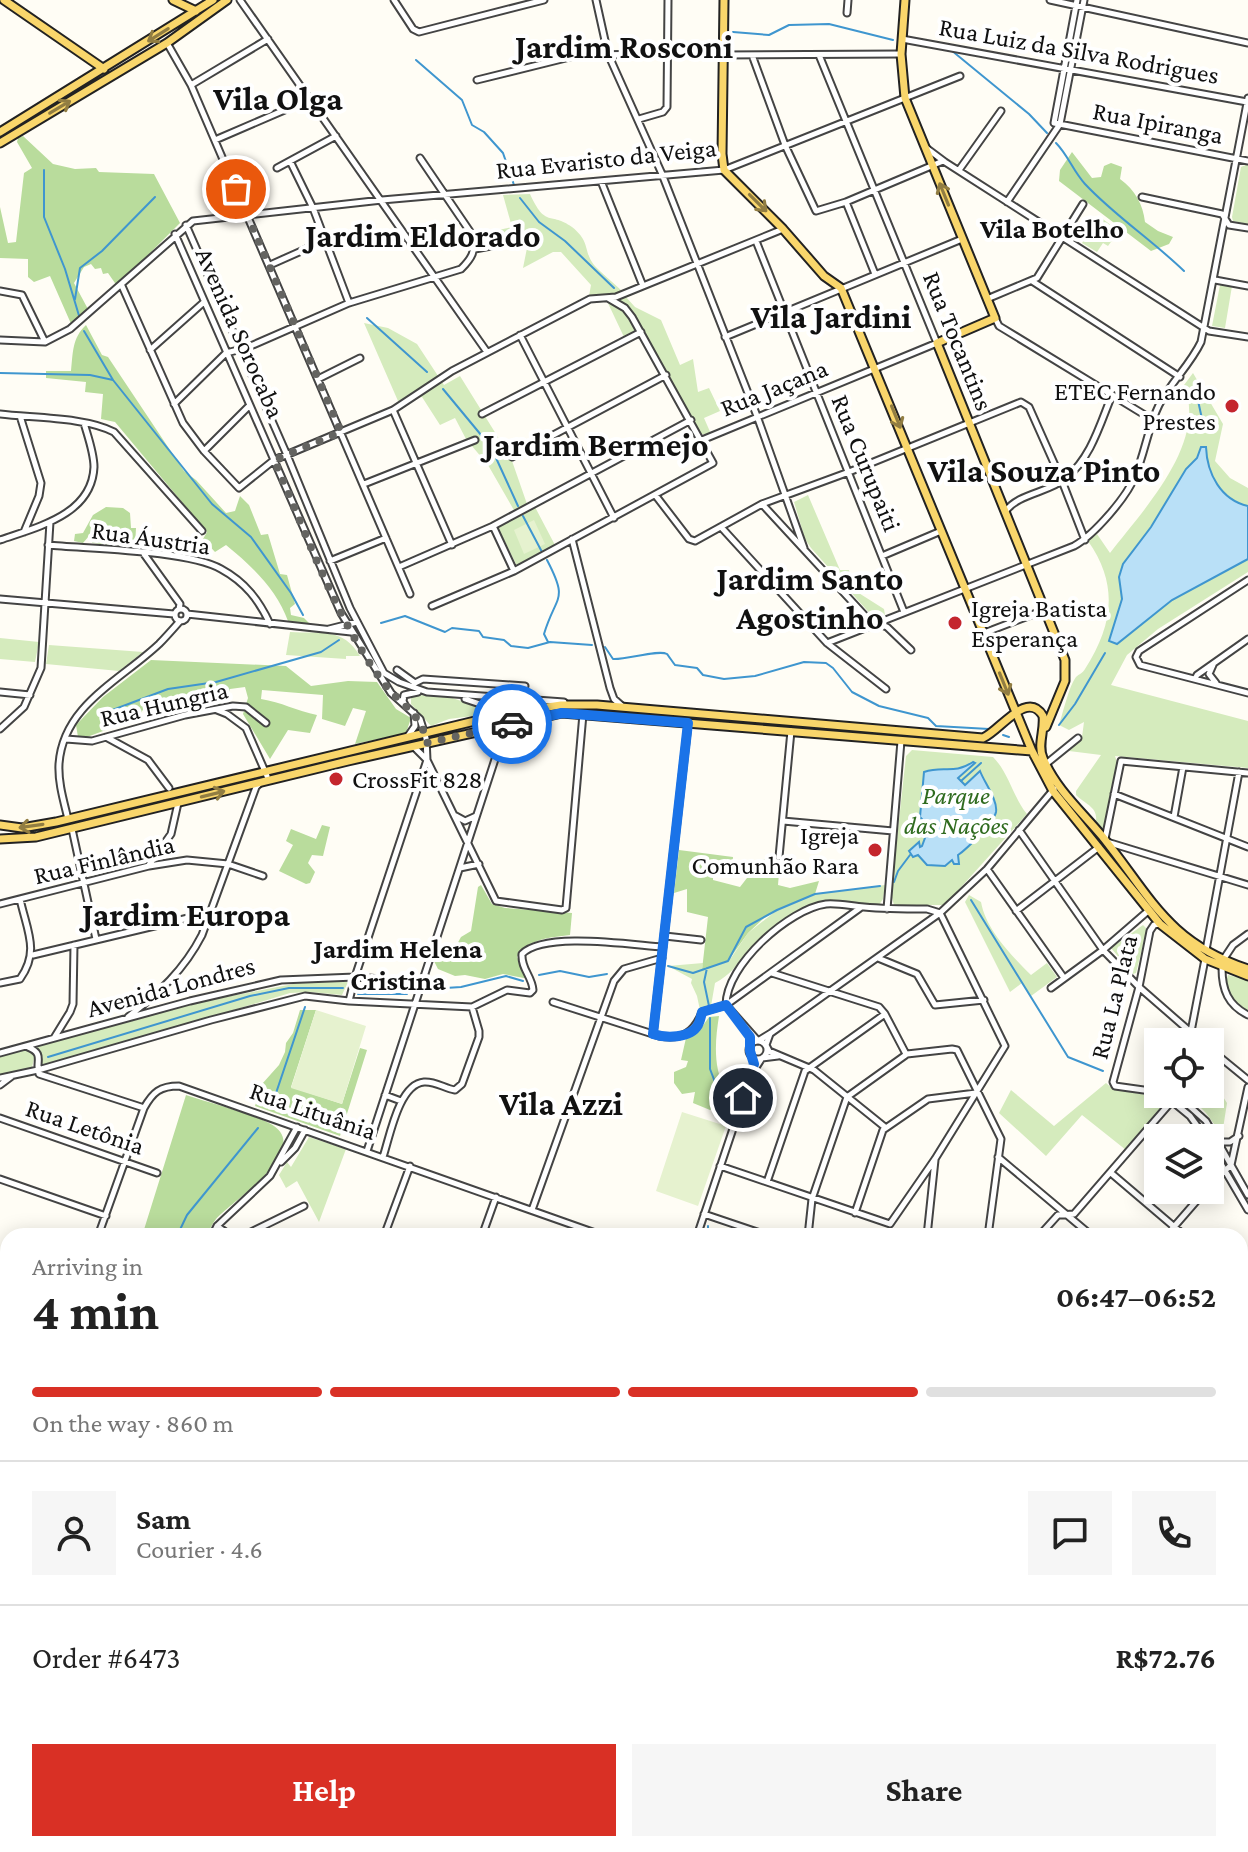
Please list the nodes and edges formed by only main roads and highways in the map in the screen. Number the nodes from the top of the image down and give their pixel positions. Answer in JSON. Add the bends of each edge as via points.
{"nodes":[{"id":1,"x":4,"y":0,"type":"edge"},
{"id":2,"x":173,"y":0,"type":"edge"},
{"id":3,"x":213,"y":0,"type":"edge"},
{"id":4,"x":227,"y":0,"type":"edge"},
{"id":5,"x":724,"y":0,"type":"edge"},
{"id":6,"x":905,"y":0,"type":"edge"},
{"id":7,"x":196,"y":11,"type":"junction"},
{"id":8,"x":96,"y":63,"type":"junction"},
{"id":9,"x":104,"y":69,"type":"junction"},
{"id":10,"x":121,"y":71,"type":"junction"},
{"id":11,"x":96,"y":74,"type":"junction"},
{"id":12,"x":0,"y":132,"type":"edge"},
{"id":13,"x":0,"y":143,"type":"edge"},
{"id":14,"x":937,"y":343,"type":"joint"},
{"id":15,"x":1016,"y":713,"type":"junction"},
{"id":16,"x":1043,"y":732,"type":"junction"},
{"id":17,"x":1032,"y":751,"type":"junction"},
{"id":18,"x":348,"y":757,"type":"junction"},
{"id":19,"x":262,"y":773,"type":"junction"},
{"id":20,"x":1056,"y":788,"type":"junction"},
{"id":21,"x":175,"y":799,"type":"junction"},
{"id":22,"x":0,"y":825,"type":"edge"},
{"id":23,"x":0,"y":839,"type":"edge"},
{"id":24,"x":1103,"y":843,"type":"junction"},
{"id":25,"x":1205,"y":955,"type":"junction"},
{"id":26,"x":1222,"y":964,"type":"junction"},
{"id":27,"x":1248,"y":969,"type":"edge"},
{"id":28,"x":1248,"y":976,"type":"edge"}],
"edges":[{"from":1,"to":8,"type":"main road"},
{"from":2,"to":7,"type":"main road"},
{"from":3,"to":7,"type":"main road"},
{"from":4,"to":10,"type":"main road"},
{"from":5,"to":15,"type":"main road","one_way":true,"via":[[724,170],[841,288]]},
{"from":14,"to":6,"type":"main road","name":"Rua Jaçana","one_way":true,"via":[[995,318],[905,98]]},
{"from":7,"to":9,"type":"main road","one_way":true},
{"from":8,"to":9,"type":"main road"},
{"from":8,"to":11,"type":"main road"},
{"from":9,"to":10,"type":"main road"},
{"from":9,"to":11,"type":"main road"},
{"from":13,"to":10,"type":"main road","one_way":true},
{"from":11,"to":12,"type":"main road"},
{"from":14,"to":16,"type":"main road","name":"Rua Tocantins","via":[[1067,669]]},
{"from":15,"to":16,"type":"main road","via":[[1036,708],[1043,716]]},
{"from":15,"to":17,"type":"main road"},
{"from":15,"to":18,"type":"main road","via":[[986,738],[561,705],[425,732]]},
{"from":16,"to":20,"type":"main road","via":[[1044,760]]},
{"from":17,"to":18,"type":"main road","via":[[562,713]]},
{"from":17,"to":20,"type":"main road"},
{"from":18,"to":19,"type":"main road"},
{"from":19,"to":21,"type":"main road"},
{"from":21,"to":19,"type":"main road","one_way":true,"via":[[247,786]]},
{"from":20,"to":24,"type":"main road"},
{"from":21,"to":22,"type":"main road","one_way":true,"via":[[22,828]]},
{"from":21,"to":23,"type":"main road","via":[[72,829]]},
{"from":24,"to":25,"type":"main road","via":[[1157,912]]},
{"from":24,"to":25,"type":"main road","via":[[1148,911]]},
{"from":25,"to":26,"type":"main road"},
{"from":26,"to":27,"type":"main road"},
{"from":26,"to":28,"type":"main road"}]}
